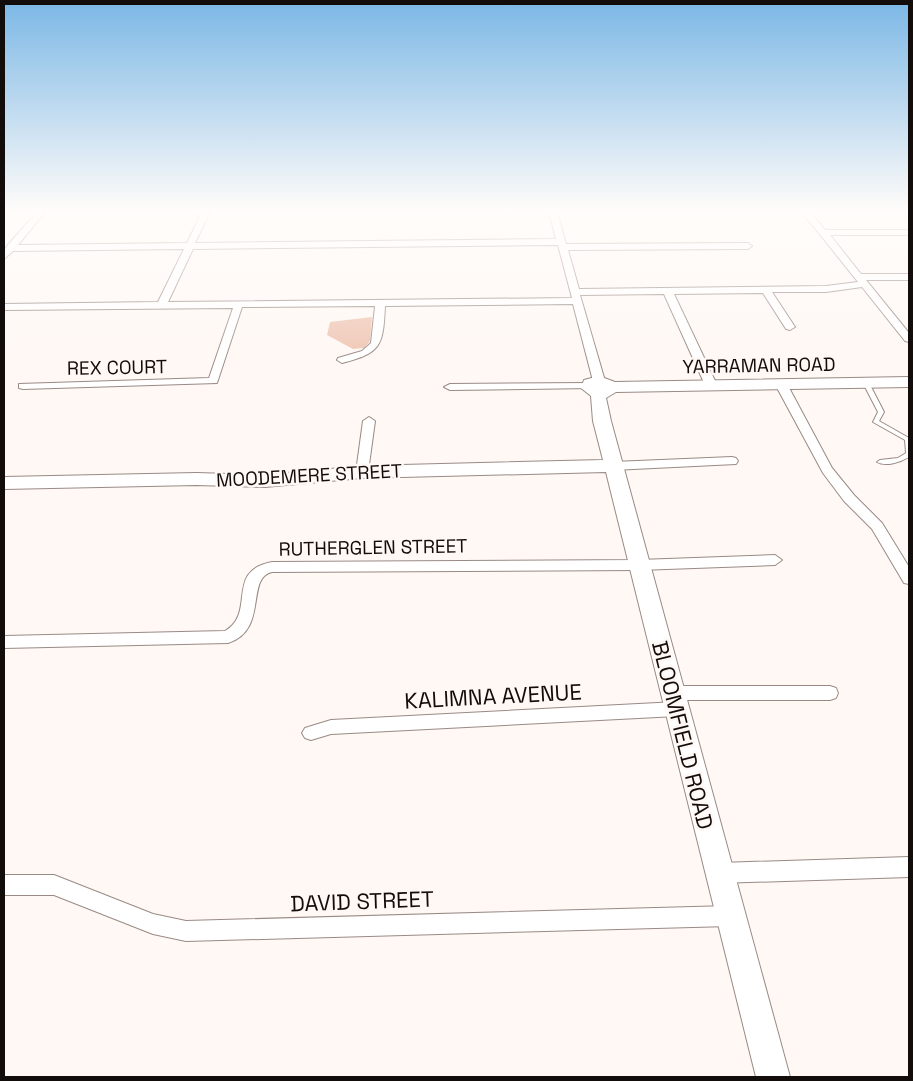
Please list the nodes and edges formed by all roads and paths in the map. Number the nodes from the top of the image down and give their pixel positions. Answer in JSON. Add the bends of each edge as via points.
{"nodes":[{"id":1,"x":183,"y":262,"type":"edge"},
{"id":2,"x":567,"y":262,"type":"edge"},
{"id":3,"x":847,"y":262,"type":"edge"},
{"id":4,"x":909,"y":277,"type":"edge"},
{"id":5,"x":862,"y":281,"type":"junction"},
{"id":6,"x":766,"y":290,"type":"junction"},
{"id":7,"x":668,"y":292,"type":"junction"},
{"id":8,"x":576,"y":296,"type":"junction"},
{"id":9,"x":380,"y":304,"type":"junction"},
{"id":10,"x":162,"y":306,"type":"junction"},
{"id":11,"x":238,"y":306,"type":"junction"},
{"id":12,"x":4,"y":307,"type":"edge"},
{"id":13,"x":790,"y":327,"type":"dead end"},
{"id":14,"x":909,"y":339,"type":"edge"},
{"id":15,"x":342,"y":360,"type":"dead end"},
{"id":16,"x":213,"y":381,"type":"junction"},
{"id":17,"x":909,"y":382,"type":"edge"},
{"id":18,"x":866,"y":383,"type":"junction"},
{"id":19,"x":781,"y":384,"type":"junction"},
{"id":20,"x":22,"y":386,"type":"dead end"},
{"id":21,"x":225,"y":386,"type":"dead end"},
{"id":22,"x":711,"y":386,"type":"junction"},
{"id":23,"x":450,"y":387,"type":"dead end"},
{"id":24,"x":600,"y":387,"type":"junction"},
{"id":25,"x":369,"y":421,"type":"dead end"},
{"id":26,"x":909,"y":453,"type":"edge"},
{"id":27,"x":732,"y":461,"type":"dead end"},
{"id":28,"x":880,"y":462,"type":"dead end"},
{"id":29,"x":613,"y":466,"type":"junction"},
{"id":30,"x":362,"y":472,"type":"junction"},
{"id":31,"x":4,"y":483,"type":"edge"},
{"id":32,"x":775,"y":560,"type":"dead end"},
{"id":33,"x":639,"y":564,"type":"junction"},
{"id":34,"x":909,"y":579,"type":"edge"},
{"id":35,"x":4,"y":642,"type":"edge"},
{"id":36,"x":830,"y":693,"type":"dead end"},
{"id":37,"x":675,"y":701,"type":"junction"},
{"id":38,"x":311,"y":733,"type":"dead end"},
{"id":39,"x":909,"y":867,"type":"edge"},
{"id":40,"x":719,"y":873,"type":"junction"},
{"id":41,"x":4,"y":885,"type":"edge"},
{"id":42,"x":730,"y":916,"type":"junction"},
{"id":43,"x":773,"y":1077,"type":"edge"}],
"edges":[{"from":1,"to":10,"type":"street"},
{"from":2,"to":8,"type":"street","name":"BLOOMFIELD ROAD"},
{"from":3,"to":5,"type":"street"},
{"from":4,"to":5,"type":"street"},
{"from":5,"to":6,"type":"street","via":[[826,289]]},
{"from":5,"to":14,"type":"street"},
{"from":6,"to":7,"type":"street"},
{"from":6,"to":13,"type":"street"},
{"from":7,"to":8,"type":"street"},
{"from":7,"to":22,"type":"street"},
{"from":8,"to":9,"type":"street"},
{"from":8,"to":24,"type":"street","name":"BLOOMFIELD ROAD"},
{"from":9,"to":11,"type":"street"},
{"from":9,"to":15,"type":"street","via":[[377,343],[363,356]]},
{"from":10,"to":11,"type":"street"},
{"from":10,"to":12,"type":"street"},
{"from":11,"to":16,"type":"street"},
{"from":16,"to":20,"type":"street","name":"REX COURT"},
{"from":16,"to":21,"type":"street","name":"REX COURT"},
{"from":17,"to":18,"type":"street","name":"YARRAMAN ROAD"},
{"from":18,"to":19,"type":"street","name":"YARRAMAN ROAD"},
{"from":18,"to":26,"type":"lane","via":[[881,412],[876,422],[905,437]]},
{"from":19,"to":22,"type":"street","name":"YARRAMAN ROAD"},
{"from":19,"to":34,"type":"street","via":[[827,470],[877,526]]},
{"from":22,"to":24,"type":"street","name":"YARRAMAN ROAD"},
{"from":23,"to":24,"type":"street","name":"YARRAMAN ROAD"},
{"from":24,"to":29,"type":"street","name":"BLOOMFIELD ROAD","via":[[598,398]]},
{"from":25,"to":30,"type":"street"},
{"from":26,"to":28,"type":"lane","via":[[898,460]]},
{"from":27,"to":29,"type":"street"},
{"from":29,"to":30,"type":"street","name":"MOODEMERE STREET"},
{"from":29,"to":33,"type":"street","name":"BLOOMFIELD ROAD"},
{"from":30,"to":31,"type":"street","name":"MOODEMERE STREET","via":[[265,481]]},
{"from":32,"to":33,"type":"street","name":"RUTHERGLEN STREET"},
{"from":33,"to":35,"type":"street","name":"RUTHERGLEN STREET","via":[[272,567],[260,570],[254,579],[244,625],[238,634],[228,637]]},
{"from":33,"to":37,"type":"street","name":"BLOOMFIELD ROAD"},
{"from":36,"to":37,"type":"street","name":"KALIMNA AVENUE"},
{"from":37,"to":38,"type":"street","name":"KALIMNA AVENUE","via":[[332,727]]},
{"from":37,"to":40,"type":"street","name":"BLOOMFIELD ROAD"},
{"from":39,"to":40,"type":"street"},
{"from":40,"to":42,"type":"street","name":"BLOOMFIELD ROAD"},
{"from":41,"to":42,"type":"street","name":"DAVID STREET","via":[[54,885],[153,924],[186,932]]},
{"from":42,"to":43,"type":"street","name":"BLOOMFIELD ROAD"}]}
